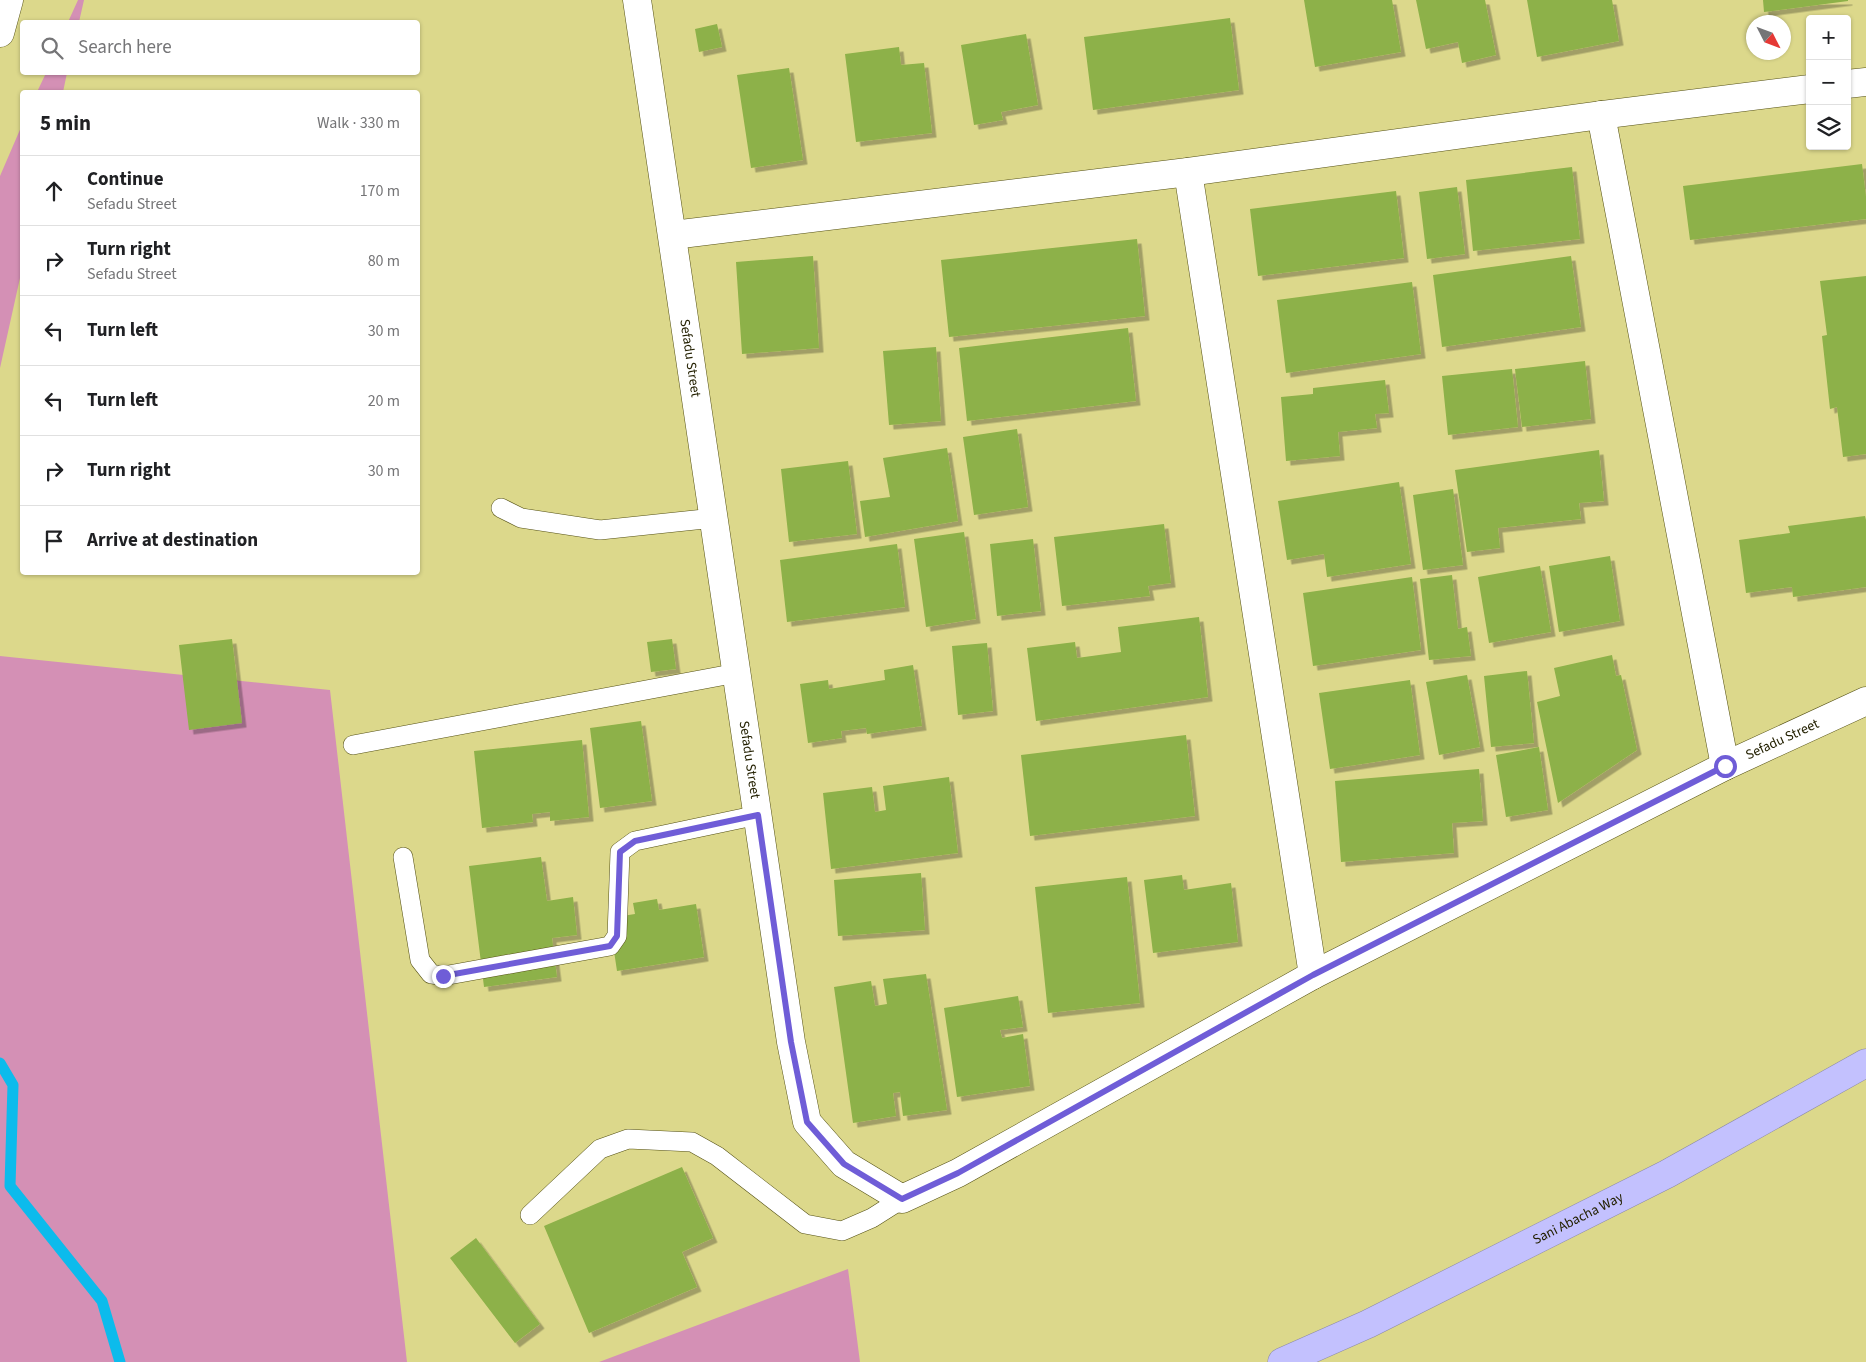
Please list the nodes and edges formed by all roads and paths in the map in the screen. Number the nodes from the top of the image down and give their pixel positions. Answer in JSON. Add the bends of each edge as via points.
{"nodes":[{"id":1,"x":9,"y":0,"type":"edge"},
{"id":2,"x":637,"y":0,"type":"edge"},
{"id":3,"x":0,"y":33,"type":"edge"},
{"id":4,"x":1866,"y":82,"type":"edge"},
{"id":5,"x":1851,"y":84,"type":"edge"},
{"id":6,"x":1806,"y":89,"type":"edge"},
{"id":7,"x":1601,"y":115,"type":"junction"},
{"id":8,"x":1188,"y":172,"type":"junction"},
{"id":9,"x":672,"y":236,"type":"junction"},
{"id":10,"x":501,"y":508,"type":"dead end"},
{"id":11,"x":714,"y":518,"type":"junction"},
{"id":12,"x":737,"y":673,"type":"junction"},
{"id":13,"x":1866,"y":701,"type":"edge"},
{"id":14,"x":353,"y":745,"type":"dead end"},
{"id":15,"x":1725,"y":766,"type":"junction"},
{"id":16,"x":758,"y":815,"type":"junction"},
{"id":17,"x":403,"y":857,"type":"dead end"},
{"id":18,"x":1313,"y":975,"type":"junction"},
{"id":19,"x":1866,"y":1063,"type":"edge"},
{"id":20,"x":902,"y":1199,"type":"junction"},
{"id":21,"x":530,"y":1215,"type":"dead end"},
{"id":22,"x":1282,"y":1362,"type":"edge"}],
"edges":[{"from":1,"to":3,"type":"street"},
{"from":2,"to":9,"type":"street","name":"Sefadu Street"},
{"from":4,"to":5,"type":"street"},
{"from":6,"to":7,"type":"street"},
{"from":7,"to":8,"type":"street"},
{"from":7,"to":15,"type":"street"},
{"from":8,"to":9,"type":"street"},
{"from":8,"to":18,"type":"street"},
{"from":9,"to":11,"type":"street","name":"Sefadu Street"},
{"from":10,"to":11,"type":"lane","via":[[522,518],[600,530]]},
{"from":11,"to":12,"type":"street","name":"Sefadu Street"},
{"from":12,"to":14,"type":"lane"},
{"from":12,"to":16,"type":"street","name":"Sefadu Street"},
{"from":13,"to":15,"type":"street","name":"Sefadu Street"},
{"from":15,"to":18,"type":"street","name":"Sefadu Street"},
{"from":16,"to":17,"type":"lane","via":[[635,841],[620,852],[617,936],[610,946],[443,976],[431,974],[420,960]]},
{"from":16,"to":20,"type":"street","name":"Sefadu Street","via":[[791,1042],[807,1122],[844,1164]]},
{"from":18,"to":20,"type":"street","name":"Sefadu Street","via":[[958,1173]]},
{"from":19,"to":22,"type":"highway","name":"Sani Abacha Way","via":[[1667,1174],[1368,1324]]},
{"from":20,"to":21,"type":"lane","via":[[872,1218],[842,1231],[805,1224],[717,1156],[692,1142],[628,1139],[600,1149]]}]}
